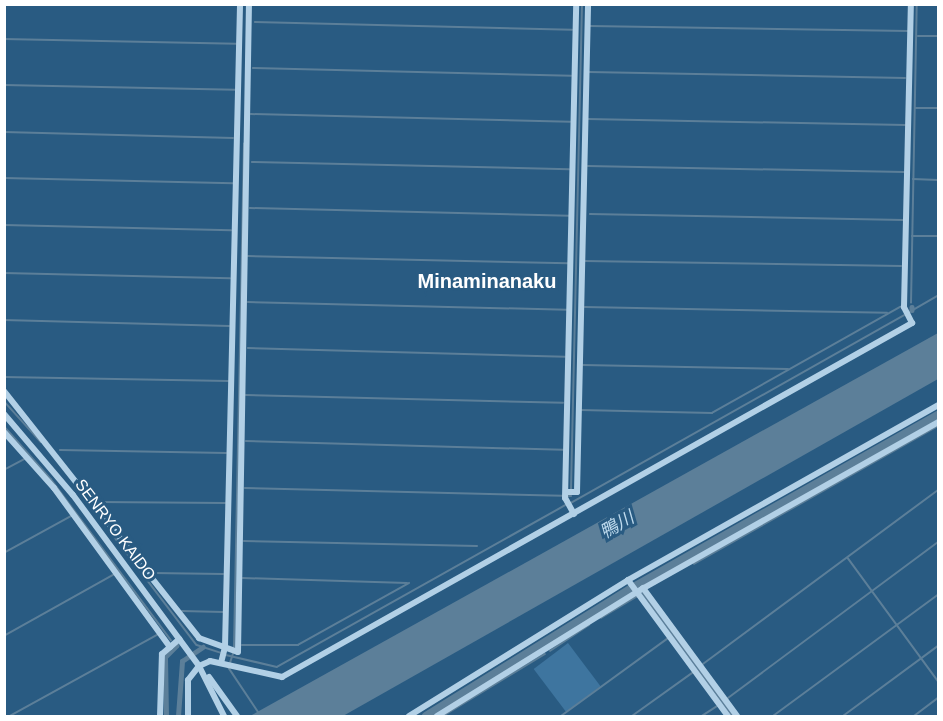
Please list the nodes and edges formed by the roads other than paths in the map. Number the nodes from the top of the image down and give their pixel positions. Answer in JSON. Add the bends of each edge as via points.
{"nodes":[{"id":1,"x":240,"y":4,"type":"edge"},
{"id":2,"x":249,"y":4,"type":"edge"},
{"id":3,"x":576,"y":4,"type":"edge"},
{"id":4,"x":588,"y":4,"type":"edge"},
{"id":5,"x":911,"y":4,"type":"edge"},
{"id":6,"x":4,"y":391,"type":"edge"},
{"id":7,"x":939,"y":405,"type":"edge"},
{"id":8,"x":4,"y":414,"type":"edge"},
{"id":9,"x":939,"y":422,"type":"edge"},
{"id":10,"x":4,"y":432,"type":"edge"},
{"id":11,"x":569,"y":494,"type":"junction"},
{"id":12,"x":573,"y":512,"type":"junction"},
{"id":13,"x":636,"y":588,"type":"junction"},
{"id":14,"x":179,"y":639,"type":"junction"},
{"id":15,"x":170,"y":647,"type":"junction"},
{"id":16,"x":225,"y":649,"type":"junction"},
{"id":17,"x":221,"y":661,"type":"junction"},
{"id":18,"x":199,"y":666,"type":"junction"},
{"id":19,"x":236,"y":716,"type":"edge"},
{"id":20,"x":160,"y":717,"type":"edge"},
{"id":21,"x":188,"y":717,"type":"edge"},
{"id":22,"x":224,"y":717,"type":"edge"},
{"id":23,"x":409,"y":717,"type":"edge"},
{"id":24,"x":437,"y":717,"type":"edge"},
{"id":25,"x":728,"y":717,"type":"edge"},
{"id":26,"x":738,"y":717,"type":"edge"}],
"edges":[{"from":1,"to":16,"type":"street"},
{"from":2,"to":16,"type":"street","via":[[240,646],[238,652]]},
{"from":3,"to":11,"type":"street"},
{"from":4,"to":11,"type":"street"},
{"from":5,"to":12,"type":"street","via":[[905,310],[912,323]]},
{"from":6,"to":16,"type":"street","via":[[198,638]]},
{"from":7,"to":13,"type":"street"},
{"from":8,"to":14,"type":"street","name":"SENRYO KAIDO","via":[[73,495]]},
{"from":9,"to":13,"type":"street"},
{"from":10,"to":15,"type":"street","via":[[54,488]]},
{"from":11,"to":12,"type":"street"},
{"from":12,"to":17,"type":"street","via":[[282,677]]},
{"from":13,"to":23,"type":"street"},
{"from":13,"to":24,"type":"street"},
{"from":13,"to":25,"type":"street"},
{"from":13,"to":26,"type":"street"},
{"from":14,"to":15,"type":"street"},
{"from":14,"to":18,"type":"street","name":"SENRYO KAIDO"},
{"from":15,"to":20,"type":"street","via":[[162,654]]},
{"from":16,"to":17,"type":"street"},
{"from":17,"to":18,"type":"street"},
{"from":18,"to":19,"type":"street","name":"SENRYO KAIDO"},
{"from":18,"to":21,"type":"street","via":[[188,680]]},
{"from":18,"to":22,"type":"street","name":"SENRYO KAIDO"}]}
